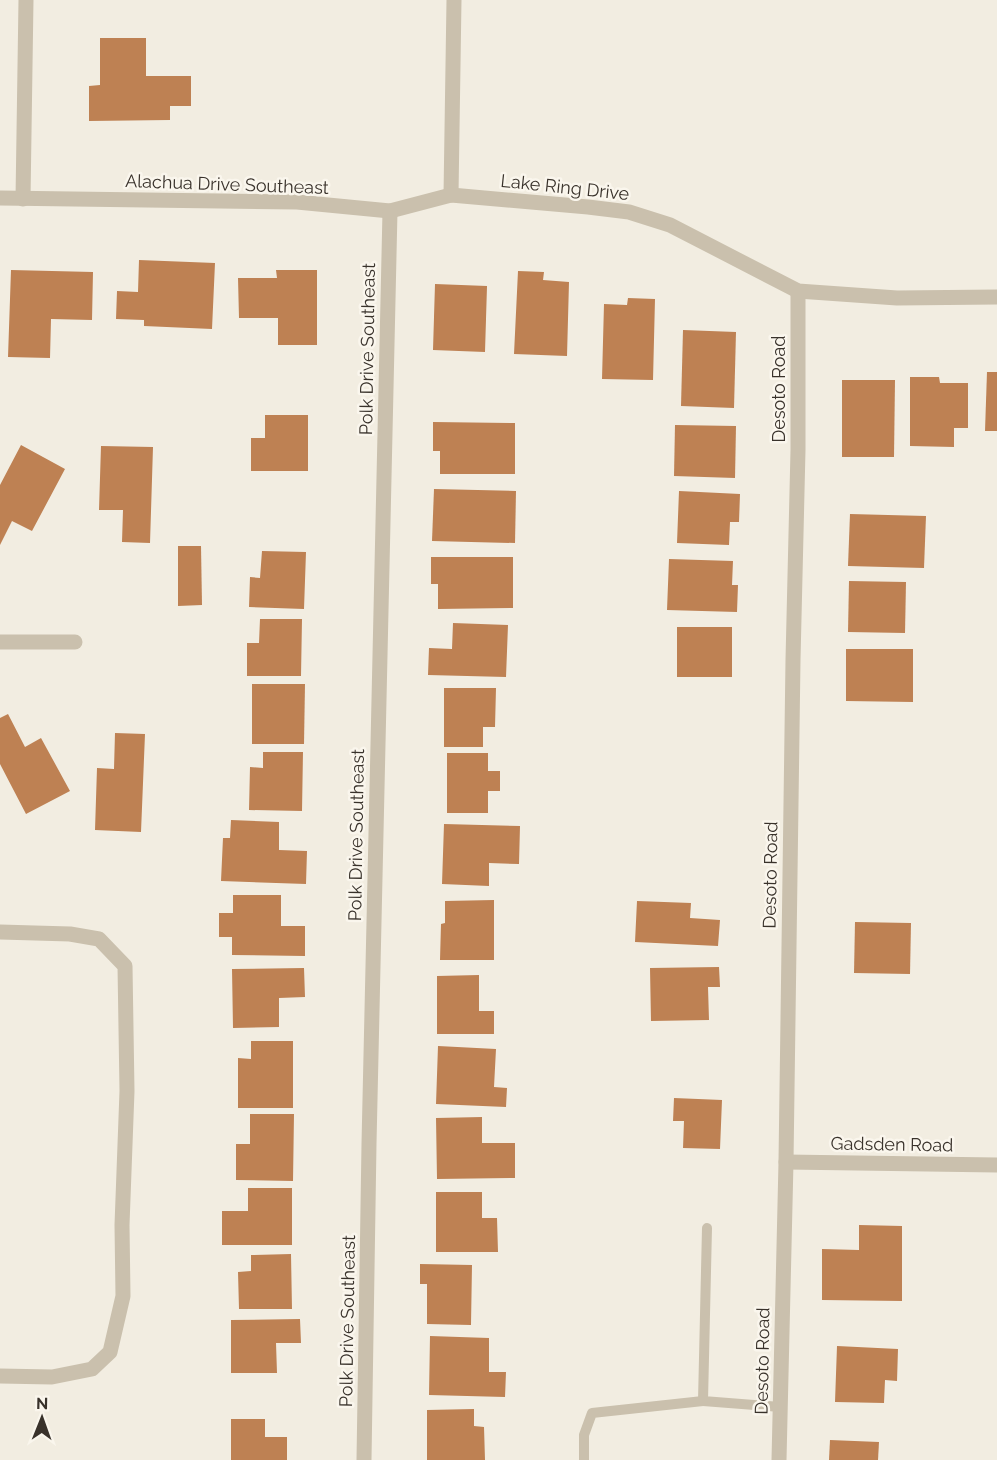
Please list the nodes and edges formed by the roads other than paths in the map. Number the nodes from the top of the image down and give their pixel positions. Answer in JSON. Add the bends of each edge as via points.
{"nodes":[{"id":1,"x":26,"y":0,"type":"edge"},
{"id":2,"x":454,"y":0,"type":"edge"},
{"id":3,"x":451,"y":195,"type":"junction"},
{"id":4,"x":0,"y":198,"type":"edge"},
{"id":5,"x":23,"y":199,"type":"junction"},
{"id":6,"x":390,"y":211,"type":"junction"},
{"id":7,"x":798,"y":291,"type":"junction"},
{"id":8,"x":997,"y":297,"type":"edge"},
{"id":9,"x":0,"y":642,"type":"edge"},
{"id":10,"x":75,"y":642,"type":"dead end"},
{"id":11,"x":0,"y":932,"type":"edge"},
{"id":12,"x":786,"y":1162,"type":"junction"},
{"id":13,"x":997,"y":1165,"type":"edge"},
{"id":14,"x":707,"y":1228,"type":"dead end"},
{"id":15,"x":0,"y":1376,"type":"edge"},
{"id":16,"x":703,"y":1401,"type":"junction"},
{"id":17,"x":780,"y":1407,"type":"junction"},
{"id":18,"x":364,"y":1460,"type":"edge"},
{"id":19,"x":584,"y":1460,"type":"edge"},
{"id":20,"x":779,"y":1460,"type":"edge"}],
"edges":[{"from":1,"to":5,"type":"street"},
{"from":2,"to":3,"type":"street"},
{"from":3,"to":6,"type":"street","name":"Alachua Drive Southeast"},
{"from":3,"to":7,"type":"street","name":"Lake Ring Drive","via":[[629,212],[670,225]]},
{"from":4,"to":5,"type":"street","name":"Alachua Drive Southeast"},
{"from":5,"to":6,"type":"street","name":"Alachua Drive Southeast","via":[[297,202]]},
{"from":6,"to":18,"type":"street","name":"Polk Drive Southeast"},
{"from":7,"to":8,"type":"street","name":"Lake Ring Drive","via":[[897,298]]},
{"from":7,"to":12,"type":"street","name":"Desoto Road"},
{"from":9,"to":10,"type":"street"},
{"from":11,"to":15,"type":"street","via":[[99,939],[125,966],[127,1091],[123,1296],[110,1352],[92,1369],[52,1377]]},
{"from":12,"to":13,"type":"street","name":"Gadsden Road"},
{"from":12,"to":17,"type":"street","name":"Desoto Road"},
{"from":14,"to":16,"type":"lane"},
{"from":16,"to":17,"type":"lane"},
{"from":16,"to":19,"type":"lane","via":[[592,1413],[584,1435]]},
{"from":17,"to":20,"type":"street","name":"Desoto Road"}]}
